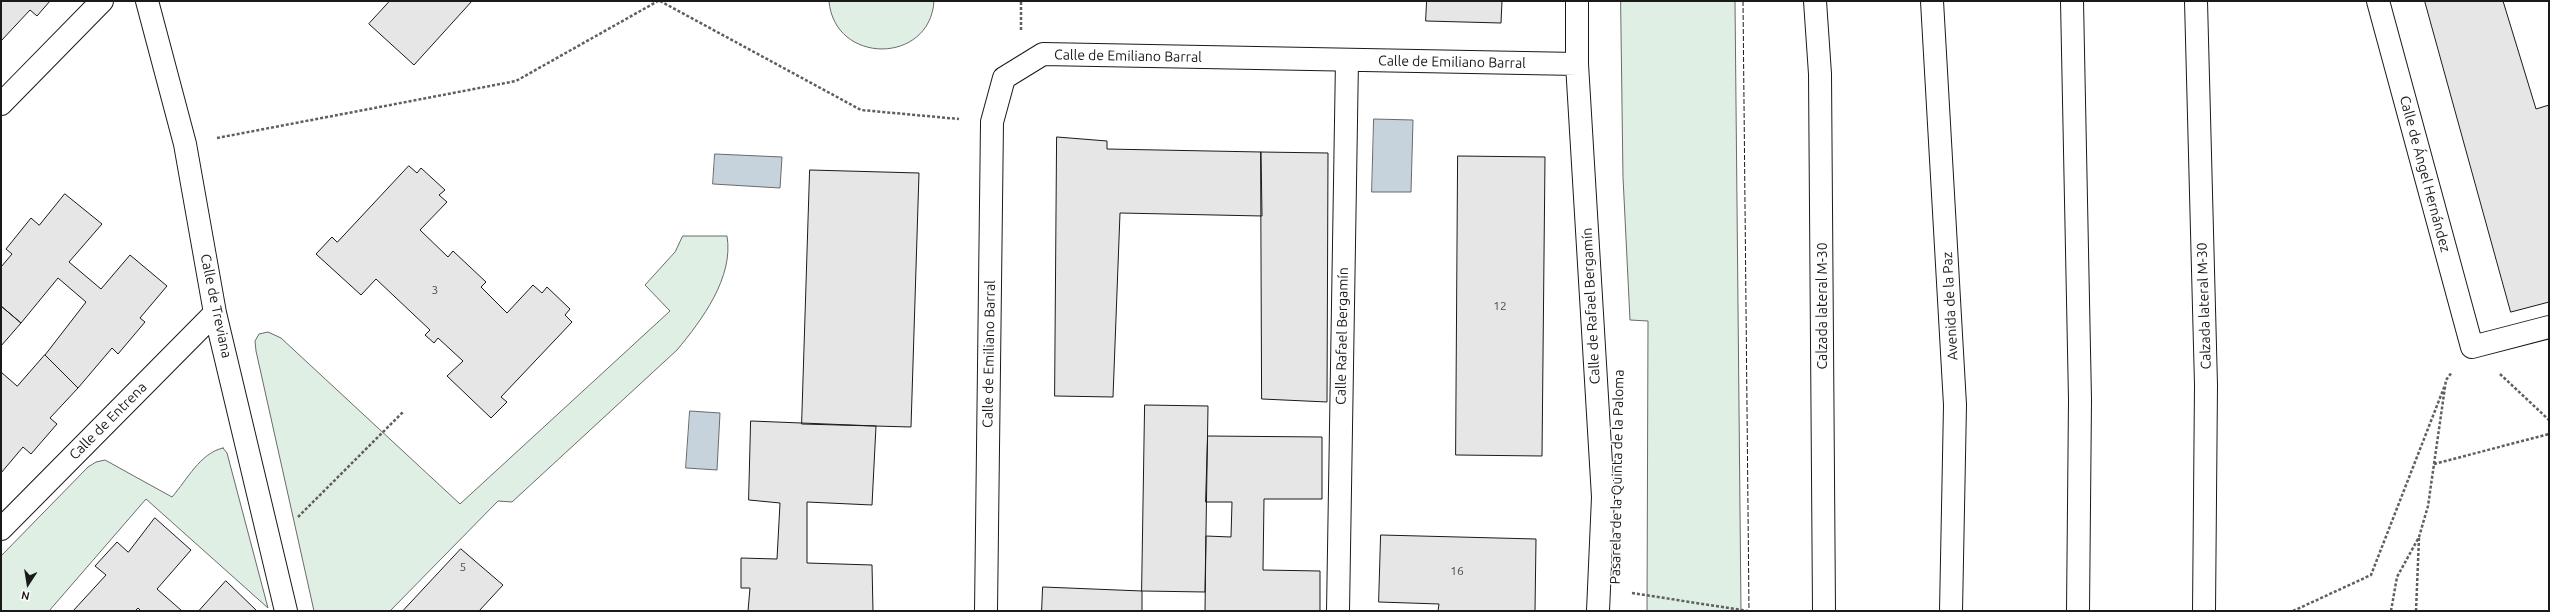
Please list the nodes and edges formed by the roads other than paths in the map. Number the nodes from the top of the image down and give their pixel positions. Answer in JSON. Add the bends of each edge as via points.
{"nodes":[{"id":1,"x":102,"y":1,"type":"edge"},
{"id":2,"x":147,"y":1,"type":"edge"},
{"id":3,"x":1576,"y":1,"type":"edge"},
{"id":4,"x":1815,"y":1,"type":"edge"},
{"id":5,"x":1932,"y":1,"type":"edge"},
{"id":6,"x":2072,"y":1,"type":"edge"},
{"id":7,"x":2196,"y":1,"type":"edge"},
{"id":8,"x":2378,"y":1,"type":"edge"},
{"id":9,"x":1347,"y":60,"type":"junction"},
{"id":10,"x":1577,"y":64,"type":"junction"},
{"id":11,"x":1,"y":104,"type":"edge"},
{"id":12,"x":215,"y":313,"type":"junction"},
{"id":13,"x":2549,"y":327,"type":"edge"},
{"id":14,"x":1,"y":529,"type":"edge"},
{"id":15,"x":286,"y":611,"type":"edge"},
{"id":16,"x":986,"y":611,"type":"edge"},
{"id":17,"x":1338,"y":611,"type":"edge"},
{"id":18,"x":1598,"y":611,"type":"edge"},
{"id":19,"x":1824,"y":611,"type":"edge"},
{"id":20,"x":1951,"y":611,"type":"edge"},
{"id":21,"x":2078,"y":611,"type":"edge"},
{"id":22,"x":2204,"y":611,"type":"edge"}],
"edges":[{"from":1,"to":11,"type":"main road"},
{"from":2,"to":12,"type":"main road","name":"Calle de Treviana","via":[[185,144]]},
{"from":3,"to":10,"type":"main road","name":"Calle de Rafael Bergamín"},
{"from":4,"to":19,"type":"main road","name":"Calzada lateral M-30","via":[[1820,74]]},
{"from":5,"to":20,"type":"main road","name":"Avenida de la Paz","via":[[1955,405]]},
{"from":6,"to":21,"type":"main road","via":[[2080,400]]},
{"from":7,"to":22,"type":"main road","name":"Calzada lateral M-30","via":[[2206,385]]},
{"from":8,"to":13,"type":"main road","name":"Calle de Ángel Hernández","via":[[2472,347]]},
{"from":9,"to":10,"type":"main road","name":"Calle de Emiliano Barral"},
{"from":9,"to":16,"type":"main road","name":"Calle de Emiliano Barral","via":[[1043,54],[1004,78],[992,122]]},
{"from":9,"to":17,"type":"main road","name":"Calle Rafael Bergamín"},
{"from":10,"to":18,"type":"main road","name":"Calle de Rafael Bergamín","via":[[1603,497]]},
{"from":12,"to":14,"type":"main road","name":"Calle de Entrena"},
{"from":12,"to":15,"type":"main road","name":"Calle de Treviana","via":[[272,543]]}]}
